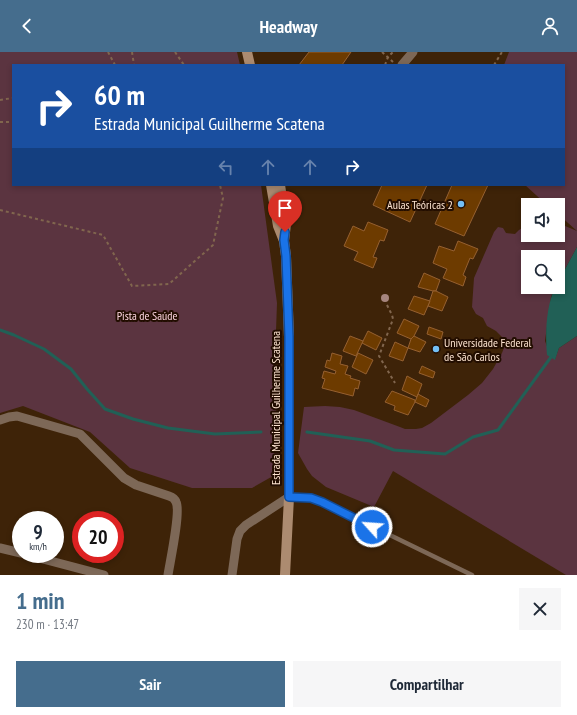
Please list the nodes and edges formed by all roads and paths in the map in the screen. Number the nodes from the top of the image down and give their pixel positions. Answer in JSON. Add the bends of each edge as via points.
{"nodes":[{"id":1,"x":108,"y":52,"type":"edge"},
{"id":2,"x":132,"y":52,"type":"edge"},
{"id":3,"x":175,"y":52,"type":"edge"},
{"id":4,"x":247,"y":52,"type":"edge"},
{"id":5,"x":382,"y":52,"type":"edge"},
{"id":6,"x":393,"y":52,"type":"edge"},
{"id":7,"x":413,"y":52,"type":"edge"},
{"id":8,"x":502,"y":52,"type":"edge"},
{"id":9,"x":388,"y":57,"type":"junction"},
{"id":10,"x":114,"y":64,"type":"edge"},
{"id":11,"x":134,"y":64,"type":"edge"},
{"id":12,"x":183,"y":64,"type":"edge"},
{"id":13,"x":250,"y":64,"type":"edge"},
{"id":14,"x":385,"y":64,"type":"edge"},
{"id":15,"x":396,"y":64,"type":"edge"},
{"id":16,"x":403,"y":64,"type":"edge"},
{"id":17,"x":495,"y":64,"type":"edge"},
{"id":18,"x":12,"y":98,"type":"edge"},
{"id":19,"x":0,"y":100,"type":"edge"},
{"id":20,"x":0,"y":122,"type":"edge"},
{"id":21,"x":12,"y":122,"type":"edge"},
{"id":22,"x":220,"y":186,"type":"edge"},
{"id":23,"x":271,"y":186,"type":"edge"},
{"id":24,"x":280,"y":186,"type":"edge"},
{"id":25,"x":0,"y":210,"type":"edge"},
{"id":26,"x":284,"y":240,"type":"junction"},
{"id":27,"x":387,"y":305,"type":"dead end"},
{"id":28,"x":395,"y":383,"type":"dead end"},
{"id":29,"x":0,"y":420,"type":"edge"},
{"id":30,"x":289,"y":497,"type":"junction"},
{"id":31,"x":0,"y":548,"type":"edge"},
{"id":32,"x":12,"y":551,"type":"edge"},
{"id":33,"x":58,"y":563,"type":"edge"},
{"id":34,"x":104,"y":575,"type":"edge"},
{"id":35,"x":168,"y":575,"type":"edge"},
{"id":36,"x":232,"y":575,"type":"edge"},
{"id":37,"x":285,"y":575,"type":"edge"},
{"id":38,"x":472,"y":575,"type":"edge"}],
"edges":[{"from":1,"to":10,"type":"path"},
{"from":2,"to":11,"type":"path"},
{"from":3,"to":12,"type":"path"},
{"from":4,"to":13,"type":"main road"},
{"from":5,"to":9,"type":"path"},
{"from":6,"to":9,"type":"path"},
{"from":7,"to":16,"type":"street"},
{"from":8,"to":17,"type":"path"},
{"from":9,"to":14,"type":"path"},
{"from":9,"to":15,"type":"path"},
{"from":18,"to":19,"type":"path"},
{"from":20,"to":21,"type":"path"},
{"from":22,"to":25,"type":"path","via":[[224,198],[213,245],[169,284],[132,286],[102,235]]},
{"from":23,"to":26,"type":"main road","name":"Estrada Municipal Guilherme Scatena","via":[[278,226]]},
{"from":24,"to":26,"type":"main road","name":"Estrada Municipal Guilherme Scatena","via":[[286,224]]},
{"from":26,"to":30,"type":"main road","name":"Estrada Municipal Guilherme Scatena","via":[[289,337]]},
{"from":27,"to":28,"type":"path","via":[[393,319],[379,356]]},
{"from":29,"to":35,"type":"street","via":[[16,416],[80,434],[124,478],[173,498],[178,514]]},
{"from":30,"to":36,"type":"street","via":[[240,531]]},
{"from":30,"to":37,"type":"main road","name":"Estrada Municipal Guilherme Scatena"},
{"from":30,"to":38,"type":"lane","via":[[311,498],[322,502]]},
{"from":31,"to":32,"type":"street"},
{"from":33,"to":34,"type":"street"}]}
